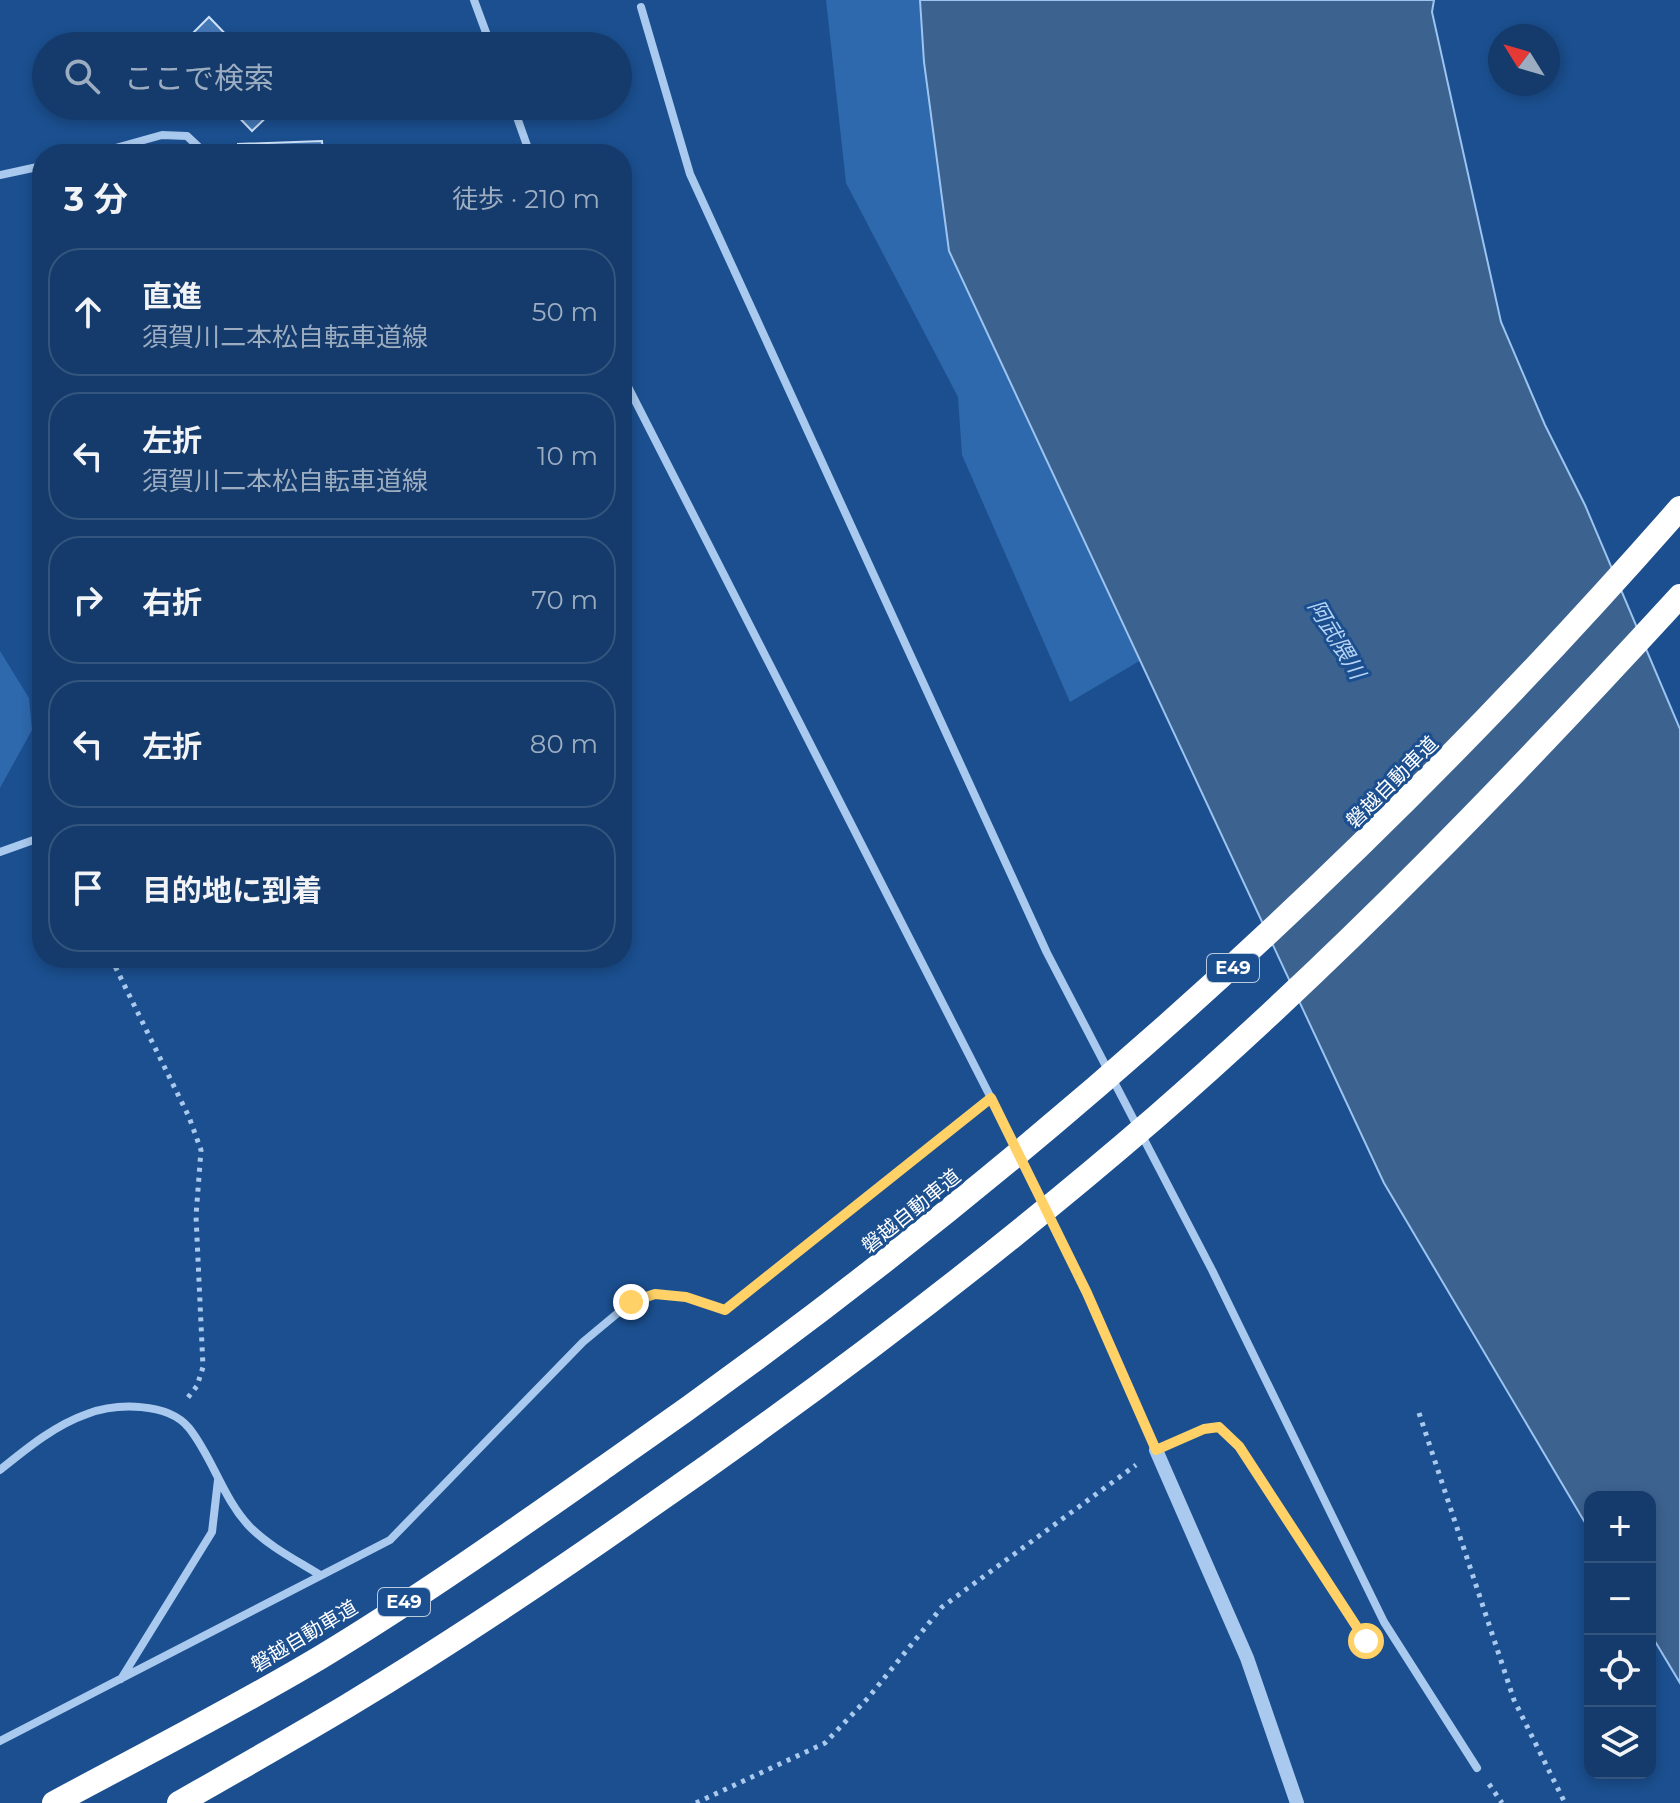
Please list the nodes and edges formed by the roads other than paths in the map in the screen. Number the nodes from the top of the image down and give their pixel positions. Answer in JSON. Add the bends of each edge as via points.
{"nodes":[{"id":1,"x":474,"y":0,"type":"edge"},
{"id":2,"x":641,"y":7,"type":"dead end"},
{"id":3,"x":486,"y":32,"type":"edge"},
{"id":4,"x":518,"y":120,"type":"edge"},
{"id":5,"x":130,"y":144,"type":"edge"},
{"id":6,"x":195,"y":144,"type":"edge"},
{"id":7,"x":526,"y":144,"type":"edge"},
{"id":8,"x":32,"y":168,"type":"edge"},
{"id":9,"x":0,"y":175,"type":"edge"},
{"id":10,"x":632,"y":396,"type":"edge"},
{"id":11,"x":1680,"y":508,"type":"edge"},
{"id":12,"x":1680,"y":596,"type":"edge"},
{"id":13,"x":32,"y":841,"type":"edge"},
{"id":14,"x":0,"y":852,"type":"edge"},
{"id":15,"x":991,"y":1098,"type":"junction"},
{"id":16,"x":1156,"y":1450,"type":"joint"},
{"id":17,"x":0,"y":1470,"type":"edge"},
{"id":18,"x":218,"y":1480,"type":"junction"},
{"id":19,"x":320,"y":1575,"type":"junction"},
{"id":20,"x":120,"y":1679,"type":"junction"},
{"id":21,"x":0,"y":1741,"type":"edge"},
{"id":22,"x":1477,"y":1768,"type":"road end"},
{"id":23,"x":54,"y":1803,"type":"edge"},
{"id":24,"x":179,"y":1803,"type":"edge"},
{"id":25,"x":1297,"y":1803,"type":"edge"}],
"edges":[{"from":1,"to":3,"type":"street"},
{"from":2,"to":22,"type":"street","via":[[690,174],[1047,953],[1212,1270],[1384,1622]]},
{"from":4,"to":7,"type":"street"},
{"from":5,"to":6,"type":"street","via":[[162,135],[187,136]]},
{"from":8,"to":9,"type":"street"},
{"from":10,"to":15,"type":"street"},
{"from":11,"to":23,"type":"highway","name":"磐越自動車道","number":"E49","via":[[1468,739],[1328,879],[1120,1069],[868,1276],[526,1522],[321,1657]]},
{"from":12,"to":24,"type":"highway","number":"E49","via":[[1376,912],[1158,1115],[1015,1236],[771,1423],[558,1571],[349,1705]]},
{"from":13,"to":14,"type":"street"},
{"from":15,"to":16,"type":"street","via":[[1087,1293]]},
{"from":15,"to":19,"type":"street","via":[[725,1310],[655,1294],[631,1302],[583,1342],[390,1540]]},
{"from":16,"to":25,"type":"street","via":[[1247,1658]]},
{"from":17,"to":18,"type":"street","via":[[52,1431],[88,1413],[131,1407],[161,1409],[188,1427]]},
{"from":18,"to":19,"type":"street","via":[[248,1525]]},
{"from":18,"to":20,"type":"street","via":[[212,1532]]},
{"from":19,"to":20,"type":"street"},
{"from":20,"to":21,"type":"street"}]}
